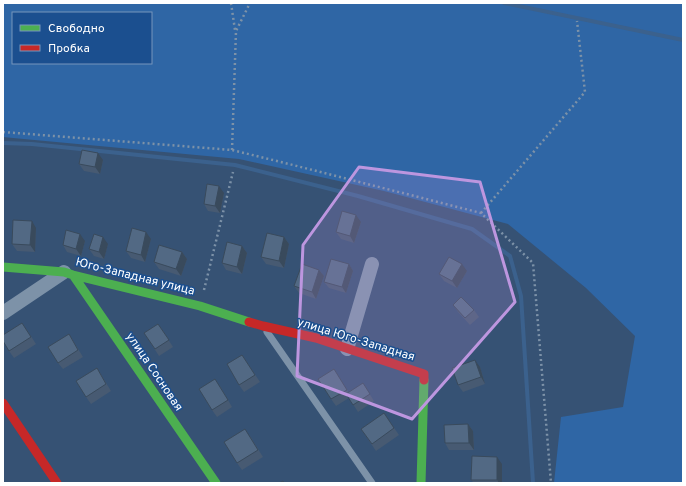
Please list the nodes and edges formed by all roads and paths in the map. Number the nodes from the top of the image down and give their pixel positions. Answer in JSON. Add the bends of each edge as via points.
{"nodes":[{"id":1,"x":231,"y":3,"type":"edge"},
{"id":2,"x":250,"y":3,"type":"edge"},
{"id":3,"x":577,"y":21,"type":"dead end"},
{"id":4,"x":236,"y":31,"type":"junction"},
{"id":5,"x":3,"y":132,"type":"edge"},
{"id":6,"x":232,"y":150,"type":"junction"},
{"id":7,"x":233,"y":172,"type":"dead end"},
{"id":8,"x":481,"y":213,"type":"junction"},
{"id":9,"x":372,"y":264,"type":"dead end"},
{"id":10,"x":3,"y":267,"type":"edge"},
{"id":11,"x":68,"y":274,"type":"junction"},
{"id":12,"x":200,"y":306,"type":"junction"},
{"id":13,"x":3,"y":313,"type":"edge"},
{"id":14,"x":263,"y":326,"type":"junction"},
{"id":15,"x":348,"y":349,"type":"junction"},
{"id":16,"x":3,"y":403,"type":"edge"},
{"id":17,"x":57,"y":483,"type":"edge"},
{"id":18,"x":216,"y":483,"type":"edge"},
{"id":19,"x":372,"y":483,"type":"edge"},
{"id":20,"x":421,"y":483,"type":"edge"},
{"id":21,"x":551,"y":483,"type":"edge"}],
"edges":[{"from":1,"to":4,"type":"path"},
{"from":2,"to":4,"type":"path"},
{"from":3,"to":8,"type":"path","via":[[585,92]]},
{"from":4,"to":6,"type":"path"},
{"from":5,"to":6,"type":"path"},
{"from":6,"to":8,"type":"path"},
{"from":7,"to":12,"type":"path"},
{"from":8,"to":21,"type":"path","via":[[533,263]]},
{"from":9,"to":15,"type":"street"},
{"from":10,"to":11,"type":"street"},
{"from":11,"to":12,"type":"street","name":"Юго-Западная улица"},
{"from":11,"to":13,"type":"street"},
{"from":11,"to":18,"type":"street","name":"улица Сосновая"},
{"from":12,"to":14,"type":"street","name":"улица Юго-Западная"},
{"from":14,"to":15,"type":"street","name":"улица Юго-Западная","via":[[316,338]]},
{"from":14,"to":19,"type":"lane"},
{"from":15,"to":20,"type":"street","name":"улица Юго-Западная","via":[[424,374]]},
{"from":16,"to":17,"type":"street"}]}
